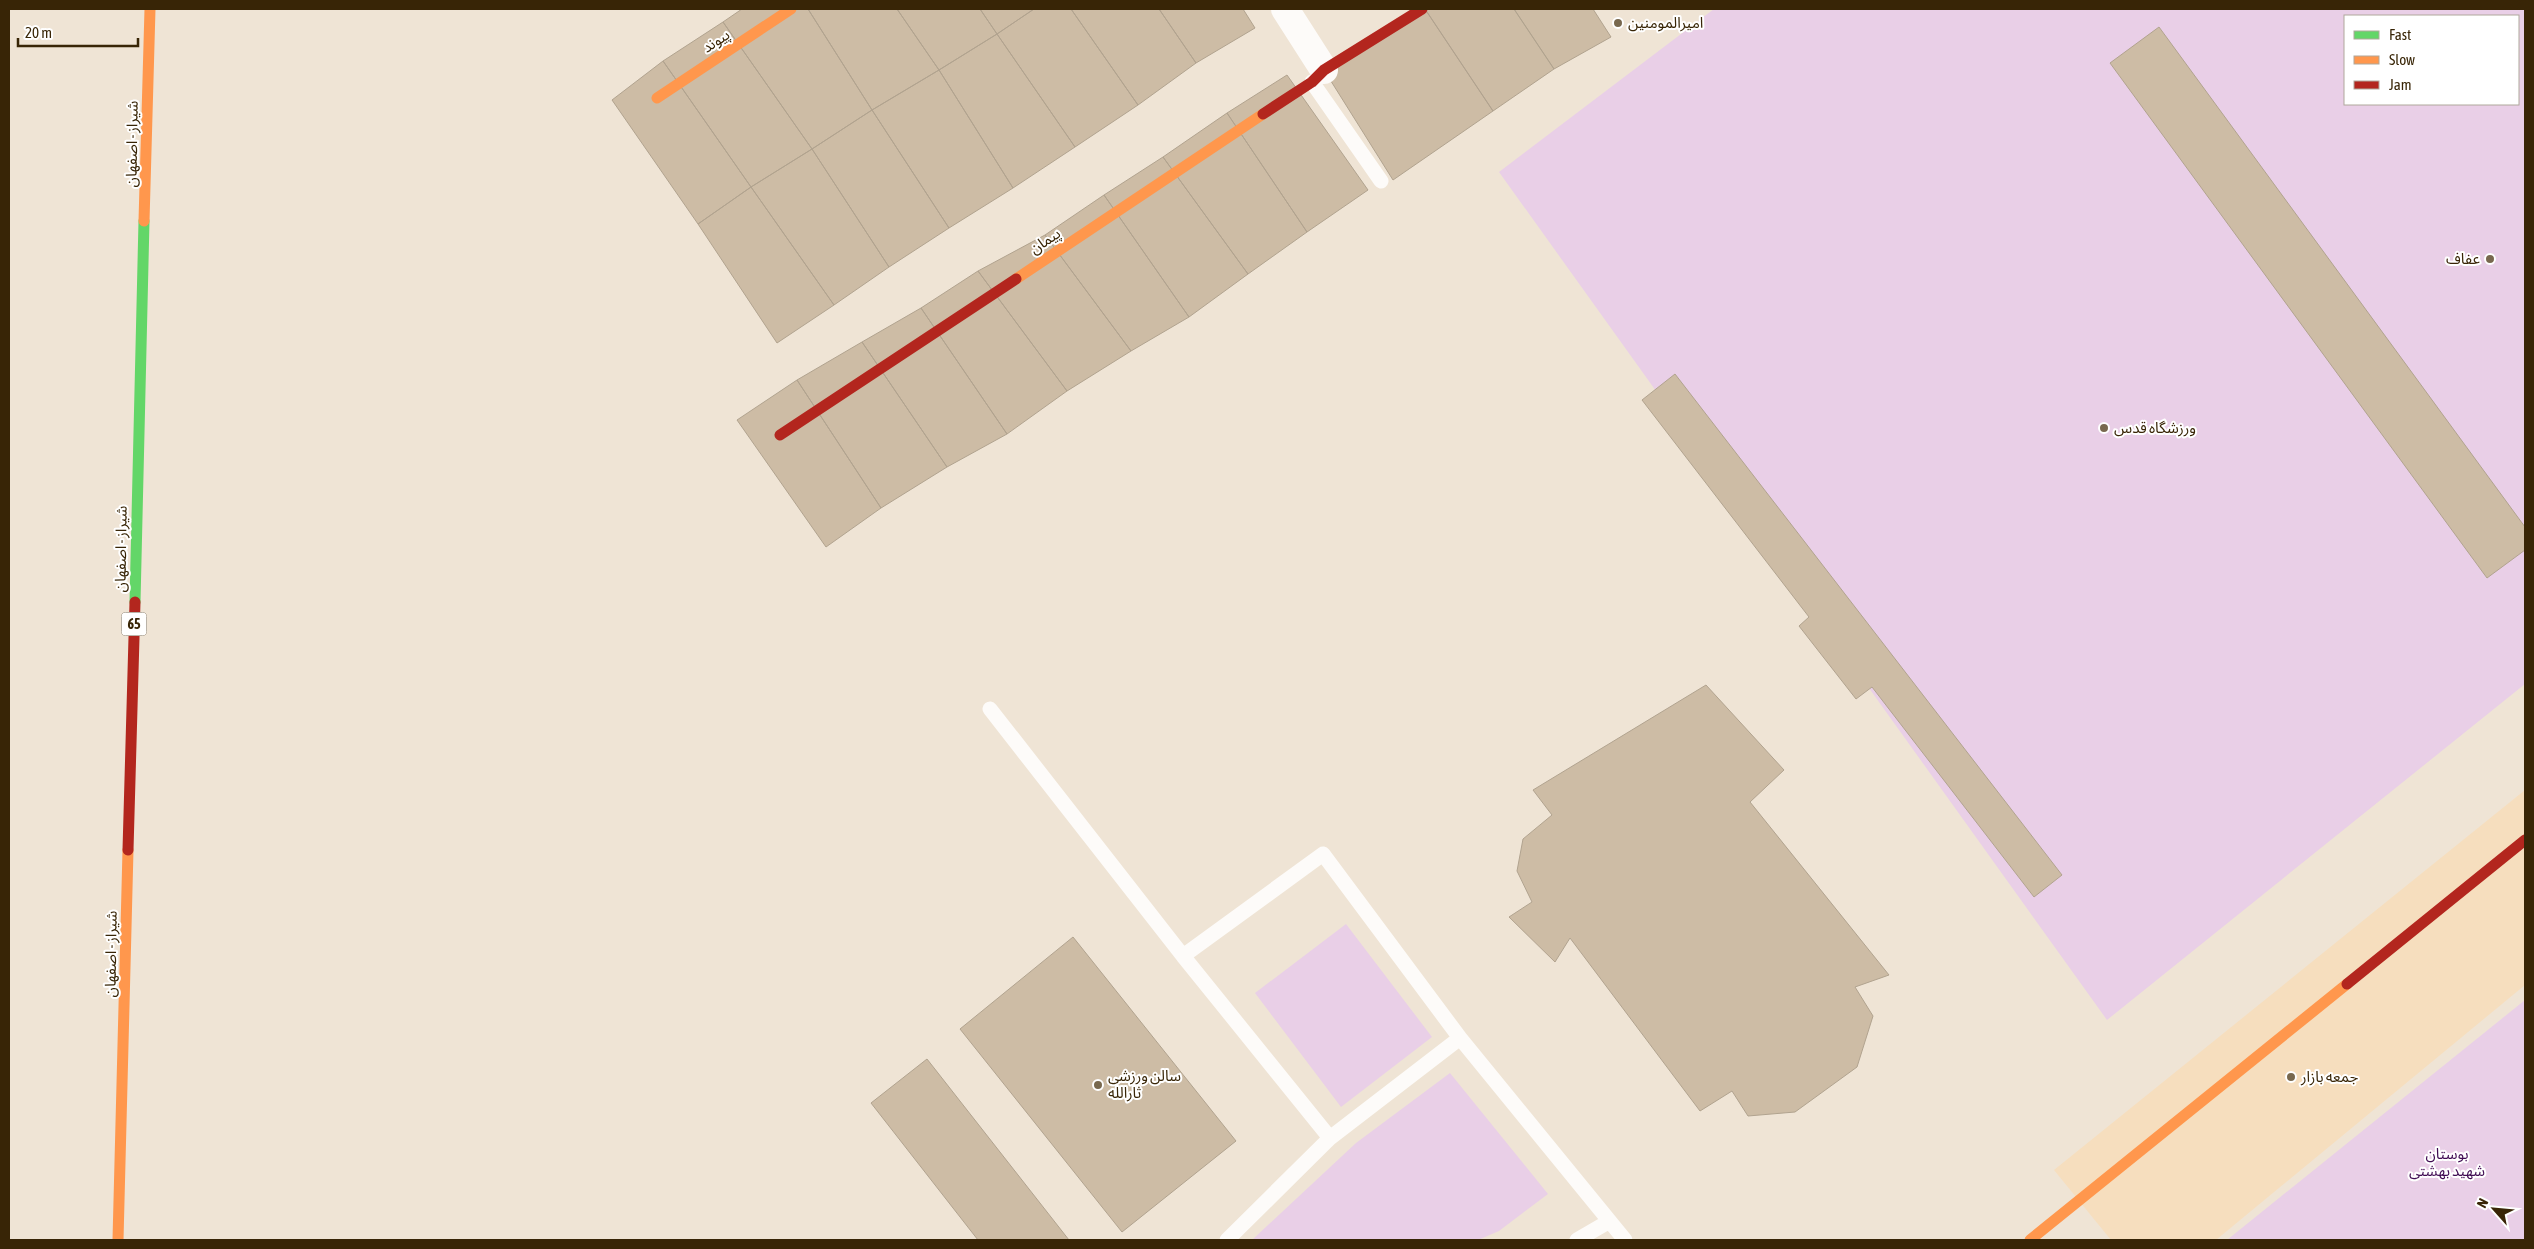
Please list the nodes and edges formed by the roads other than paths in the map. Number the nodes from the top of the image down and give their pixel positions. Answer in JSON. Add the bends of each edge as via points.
{"nodes":[{"id":1,"x":150,"y":9,"type":"edge"},
{"id":2,"x":791,"y":9,"type":"edge"},
{"id":3,"x":1285,"y":9,"type":"edge"},
{"id":4,"x":1422,"y":9,"type":"edge"},
{"id":5,"x":1318,"y":76,"type":"junction"},
{"id":6,"x":657,"y":98,"type":"dead end"},
{"id":7,"x":1381,"y":181,"type":"dead end"},
{"id":8,"x":780,"y":435,"type":"dead end"},
{"id":9,"x":990,"y":709,"type":"dead end"},
{"id":10,"x":2525,"y":840,"type":"edge"},
{"id":11,"x":1182,"y":956,"type":"junction"},
{"id":12,"x":1460,"y":1038,"type":"junction"},
{"id":13,"x":1330,"y":1138,"type":"junction"},
{"id":14,"x":1608,"y":1222,"type":"junction"},
{"id":15,"x":118,"y":1240,"type":"edge"},
{"id":16,"x":1227,"y":1240,"type":"edge"},
{"id":17,"x":1576,"y":1240,"type":"edge"},
{"id":18,"x":1624,"y":1240,"type":"edge"},
{"id":19,"x":2030,"y":1240,"type":"edge"}],
"edges":[{"from":1,"to":15,"type":"main road","name":"شیراز - اصفهان","number":"65"},
{"from":2,"to":6,"type":"main road","name":"پیوند"},
{"from":3,"to":5,"type":"street"},
{"from":4,"to":5,"type":"main road","name":"پیمان"},
{"from":5,"to":7,"type":"lane"},
{"from":5,"to":8,"type":"main road","name":"پیمان"},
{"from":9,"to":11,"type":"lane"},
{"from":10,"to":19,"type":"main road"},
{"from":11,"to":12,"type":"lane","via":[[1323,854]]},
{"from":11,"to":13,"type":"lane"},
{"from":12,"to":13,"type":"lane"},
{"from":12,"to":14,"type":"lane"},
{"from":13,"to":16,"type":"lane"},
{"from":14,"to":17,"type":"lane"},
{"from":14,"to":18,"type":"lane"}]}
